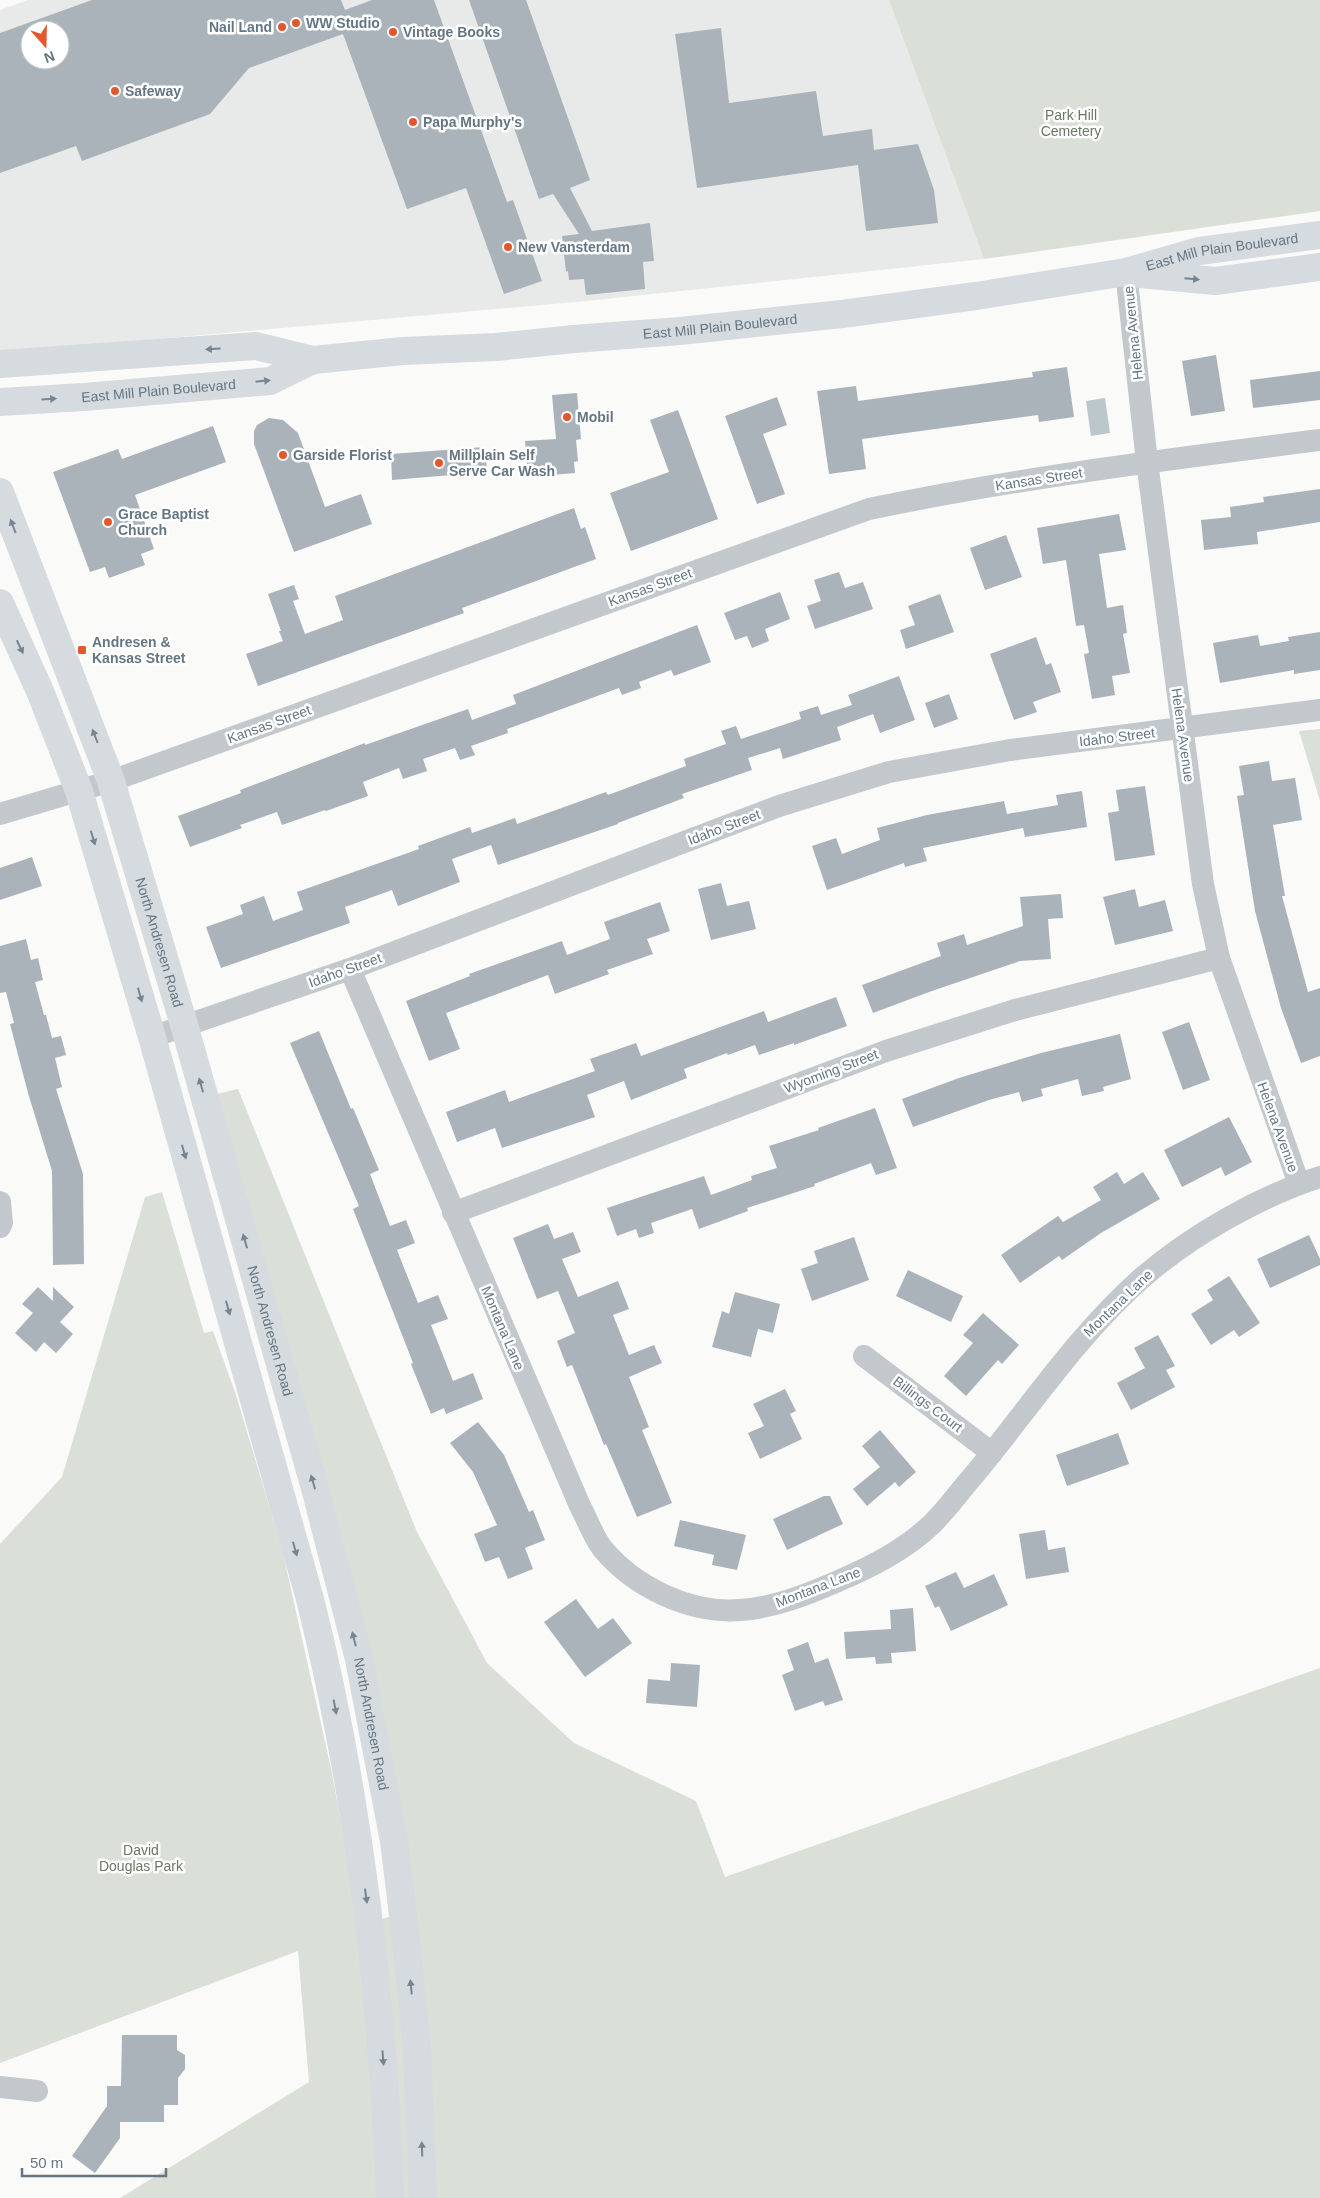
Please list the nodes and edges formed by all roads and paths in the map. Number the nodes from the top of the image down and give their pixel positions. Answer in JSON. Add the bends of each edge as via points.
{"nodes":[{"id":1,"x":1320,"y":235,"type":"edge"},
{"id":2,"x":1320,"y":267,"type":"edge"},
{"id":3,"x":1126,"y":272,"type":"junction"},
{"id":4,"x":313,"y":360,"type":"junction"},
{"id":5,"x":0,"y":364,"type":"edge"},
{"id":6,"x":0,"y":402,"type":"edge"},
{"id":7,"x":1320,"y":440,"type":"edge"},
{"id":8,"x":1147,"y":462,"type":"junction"},
{"id":9,"x":0,"y":492,"type":"edge"},
{"id":10,"x":0,"y":603,"type":"edge"},
{"id":11,"x":1320,"y":710,"type":"edge"},
{"id":12,"x":1182,"y":729,"type":"junction"},
{"id":13,"x":111,"y":782,"type":"junction"},
{"id":14,"x":79,"y":791,"type":"junction"},
{"id":15,"x":0,"y":814,"type":"edge"},
{"id":16,"x":1219,"y":958,"type":"junction"},
{"id":17,"x":350,"y":969,"type":"junction"},
{"id":18,"x":185,"y":1028,"type":"junction"},
{"id":19,"x":152,"y":1037,"type":"junction"},
{"id":20,"x":1310,"y":1181,"type":"edge"},
{"id":21,"x":0,"y":1202,"type":"edge"},
{"id":22,"x":453,"y":1213,"type":"junction"},
{"id":23,"x":0,"y":1228,"type":"edge"},
{"id":24,"x":864,"y":1356,"type":"dead end"},
{"id":25,"x":992,"y":1453,"type":"junction"},
{"id":26,"x":0,"y":2087,"type":"edge"},
{"id":27,"x":37,"y":2092,"type":"dead end"},
{"id":28,"x":390,"y":2198,"type":"edge"},
{"id":29,"x":424,"y":2198,"type":"edge"}],
"edges":[{"from":1,"to":3,"type":"main road","name":"East Mill Plain Boulevard","via":[[1199,251]]},
{"from":3,"to":2,"type":"main road","name":"East Mill Plain Boulevard","one_way":true,"via":[[1215,281]]},
{"from":3,"to":4,"type":"main road","name":"East Mill Plain Boulevard","via":[[976,296],[680,332]]},
{"from":3,"to":8,"type":"street","name":"Helena Avenue"},
{"from":4,"to":5,"type":"main road","name":"East Mill Plain Boulevard","one_way":true,"via":[[256,346]]},
{"from":6,"to":4,"type":"main road","name":"East Mill Plain Boulevard","one_way":true,"via":[[270,381]]},
{"from":7,"to":8,"type":"street","name":"Kansas Street"},
{"from":8,"to":12,"type":"street","name":"Helena Avenue"},
{"from":8,"to":13,"type":"street","name":"Kansas Street","via":[[869,509]]},
{"from":13,"to":9,"type":"main road","name":"North Andresen Road","one_way":true},
{"from":10,"to":14,"type":"main road","one_way":true,"via":[[40,691]]},
{"from":11,"to":12,"type":"street","name":"Idaho Street"},
{"from":12,"to":16,"type":"street","name":"Helena Avenue","via":[[1203,884]]},
{"from":12,"to":17,"type":"street","name":"Idaho Street","via":[[1010,750],[889,772],[779,806]]},
{"from":13,"to":14,"type":"street","name":"Kansas Street"},
{"from":13,"to":18,"type":"main road","name":"North Andresen Road"},
{"from":14,"to":15,"type":"street","name":"Kansas Street"},
{"from":14,"to":19,"type":"main road","one_way":true},
{"from":16,"to":20,"type":"street","name":"Helena Avenue"},
{"from":16,"to":22,"type":"street","name":"Wyoming Street","via":[[1015,1010],[886,1051]]},
{"from":17,"to":18,"type":"street","name":"Idaho Street"},
{"from":17,"to":22,"type":"street","name":"Montana Lane"},
{"from":18,"to":19,"type":"street","name":"Idaho Street"},
{"from":29,"to":18,"type":"main road","name":"North Andresen Road","one_way":true,"via":[[417,2048],[406,1940],[394,1841],[361,1668],[316,1492]]},
{"from":19,"to":28,"type":"main road","one_way":true,"via":[[327,1669],[347,1769],[372,1948],[383,2059]]},
{"from":20,"to":25,"type":"street","name":"Montana Lane","via":[[1226,1219],[1180,1248],[1142,1278],[1081,1340]]},
{"from":21,"to":23,"type":"street"},
{"from":22,"to":25,"type":"street","name":"Montana Lane","via":[[580,1506],[602,1547],[628,1573],[661,1594],[698,1607],[739,1610],[781,1603],[818,1590],[871,1567],[898,1551],[933,1523]]},
{"from":24,"to":25,"type":"street","name":"Billings Court"},
{"from":26,"to":27,"type":"street"}]}
